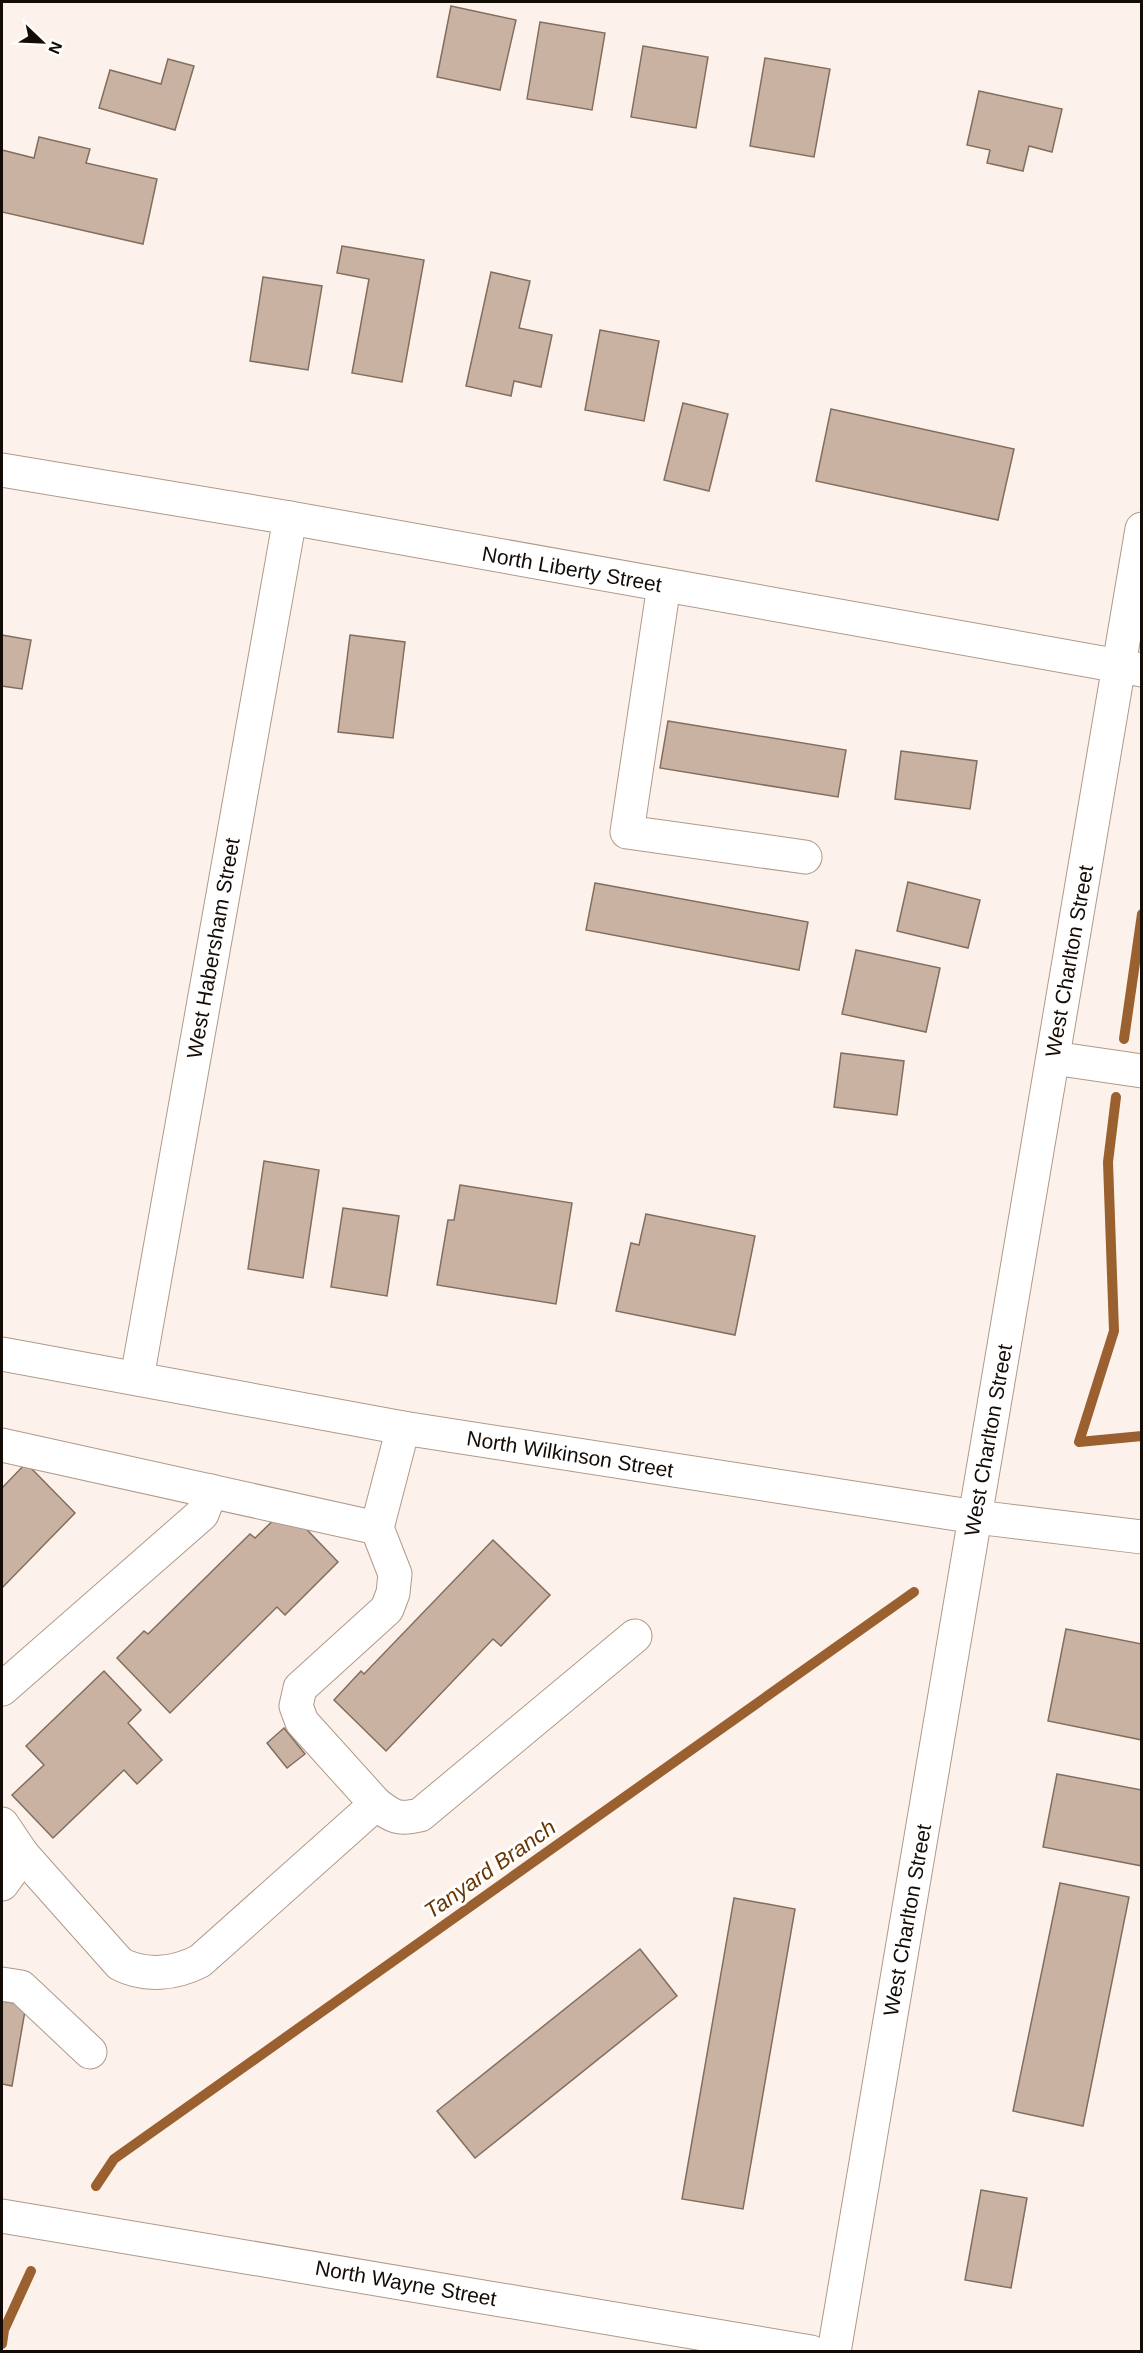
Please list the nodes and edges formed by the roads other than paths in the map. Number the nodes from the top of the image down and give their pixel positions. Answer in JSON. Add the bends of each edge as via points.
{"nodes":[{"id":1,"x":2,"y":470,"type":"edge"},
{"id":2,"x":290,"y":518,"type":"junction"},
{"id":3,"x":1142,"y":529,"type":"edge"},
{"id":4,"x":664,"y":585,"type":"junction"},
{"id":5,"x":1130,"y":668,"type":"edge"},
{"id":6,"x":805,"y":857,"type":"dead end"},
{"id":7,"x":1053,"y":1058,"type":"junction"},
{"id":8,"x":1142,"y":1071,"type":"edge"},
{"id":9,"x":2,"y":1354,"type":"edge"},
{"id":10,"x":137,"y":1378,"type":"junction"},
{"id":11,"x":403,"y":1428,"type":"junction"},
{"id":12,"x":2,"y":1445,"type":"edge"},
{"id":13,"x":211,"y":1491,"type":"junction"},
{"id":14,"x":975,"y":1517,"type":"junction"},
{"id":15,"x":377,"y":1528,"type":"junction"},
{"id":16,"x":1142,"y":1537,"type":"edge"},
{"id":17,"x":635,"y":1636,"type":"dead end"},
{"id":18,"x":2,"y":1689,"type":"edge"},
{"id":19,"x":376,"y":1804,"type":"junction"},
{"id":20,"x":2,"y":1824,"type":"edge"},
{"id":21,"x":23,"y":1855,"type":"junction"},
{"id":22,"x":2,"y":1884,"type":"edge"},
{"id":23,"x":2,"y":1984,"type":"edge"},
{"id":24,"x":90,"y":2052,"type":"dead end"},
{"id":25,"x":2,"y":2216,"type":"edge"},
{"id":26,"x":811,"y":2352,"type":"edge"},
{"id":27,"x":834,"y":2352,"type":"edge"}],
"edges":[{"from":1,"to":2,"type":"street","name":"North Liberty Street"},
{"from":2,"to":4,"type":"street","name":"North Liberty Street"},
{"from":2,"to":10,"type":"street","name":"West Habersham Street"},
{"from":3,"to":5,"type":"street","name":"West Charlton Street"},
{"from":4,"to":5,"type":"street","name":"North Liberty Street"},
{"from":4,"to":6,"type":"street","via":[[627,832]]},
{"from":5,"to":7,"type":"street","name":"West Charlton Street"},
{"from":7,"to":8,"type":"street"},
{"from":7,"to":14,"type":"street","name":"West Charlton Street"},
{"from":9,"to":10,"type":"street","name":"North Wilkinson Street"},
{"from":10,"to":11,"type":"street","name":"North Wilkinson Street"},
{"from":11,"to":14,"type":"street","name":"North Wilkinson Street"},
{"from":11,"to":15,"type":"street"},
{"from":12,"to":13,"type":"street"},
{"from":13,"to":15,"type":"street"},
{"from":13,"to":18,"type":"street","via":[[202,1514]]},
{"from":14,"to":16,"type":"street","name":"North Wilkinson Street"},
{"from":14,"to":27,"type":"street","name":"West Charlton Street"},
{"from":15,"to":19,"type":"street","via":[[395,1574],[387,1609],[300,1688],[296,1706],[302,1722]]},
{"from":17,"to":19,"type":"street","via":[[420,1815],[391,1816]]},
{"from":19,"to":21,"type":"street","via":[[200,1961],[186,1968],[148,1973],[120,1964]]},
{"from":20,"to":21,"type":"street"},
{"from":21,"to":22,"type":"street"},
{"from":23,"to":24,"type":"street","via":[[21,1987]]},
{"from":25,"to":26,"type":"street","name":"North Wayne Street"}]}
